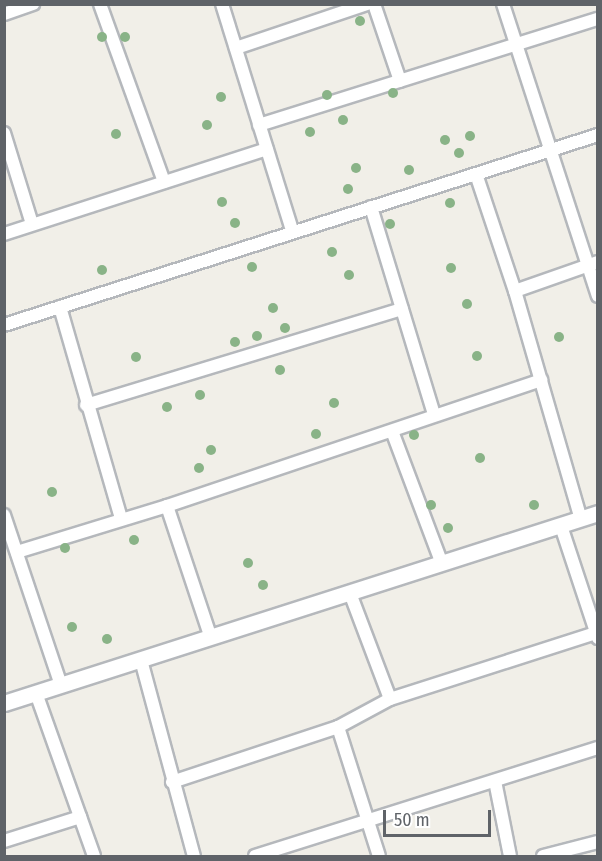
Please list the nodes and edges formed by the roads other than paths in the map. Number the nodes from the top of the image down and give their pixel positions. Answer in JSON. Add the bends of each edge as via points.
{"nodes":[{"id":1,"x":33,"y":4,"type":"edge"},
{"id":2,"x":100,"y":4,"type":"edge"},
{"id":3,"x":222,"y":4,"type":"edge"},
{"id":4,"x":367,"y":4,"type":"edge"},
{"id":5,"x":374,"y":4,"type":"edge"},
{"id":6,"x":503,"y":4,"type":"edge"},
{"id":7,"x":4,"y":14,"type":"edge"},
{"id":8,"x":597,"y":19,"type":"edge"},
{"id":9,"x":515,"y":45,"type":"junction"},
{"id":10,"x":236,"y":48,"type":"junction"},
{"id":11,"x":400,"y":81,"type":"junction"},
{"id":12,"x":259,"y":125,"type":"junction"},
{"id":13,"x":4,"y":133,"type":"edge"},
{"id":14,"x":597,"y":135,"type":"edge"},
{"id":15,"x":267,"y":149,"type":"junction"},
{"id":16,"x":548,"y":150,"type":"junction"},
{"id":17,"x":476,"y":174,"type":"junction"},
{"id":18,"x":164,"y":182,"type":"junction"},
{"id":19,"x":371,"y":207,"type":"junction"},
{"id":20,"x":32,"y":224,"type":"junction"},
{"id":21,"x":292,"y":230,"type":"junction"},
{"id":22,"x":4,"y":234,"type":"edge"},
{"id":23,"x":593,"y":264,"type":"edge"},
{"id":24,"x":515,"y":291,"type":"junction"},
{"id":25,"x":597,"y":296,"type":"edge"},
{"id":26,"x":60,"y":307,"type":"junction"},
{"id":27,"x":402,"y":309,"type":"junction"},
{"id":28,"x":4,"y":325,"type":"edge"},
{"id":29,"x":541,"y":380,"type":"junction"},
{"id":30,"x":86,"y":405,"type":"junction"},
{"id":31,"x":434,"y":415,"type":"junction"},
{"id":32,"x":392,"y":431,"type":"junction"},
{"id":33,"x":167,"y":506,"type":"junction"},
{"id":34,"x":597,"y":513,"type":"edge"},
{"id":35,"x":4,"y":514,"type":"edge"},
{"id":36,"x":121,"y":519,"type":"junction"},
{"id":37,"x":581,"y":520,"type":"junction"},
{"id":38,"x":561,"y":526,"type":"junction"},
{"id":39,"x":17,"y":552,"type":"junction"},
{"id":40,"x":442,"y":564,"type":"junction"},
{"id":41,"x":350,"y":593,"type":"junction"},
{"id":42,"x":597,"y":636,"type":"edge"},
{"id":43,"x":211,"y":638,"type":"junction"},
{"id":44,"x":141,"y":660,"type":"junction"},
{"id":45,"x":61,"y":685,"type":"junction"},
{"id":46,"x":36,"y":693,"type":"junction"},
{"id":47,"x":390,"y":699,"type":"junction"},
{"id":48,"x":4,"y":703,"type":"edge"},
{"id":49,"x":338,"y":728,"type":"junction"},
{"id":50,"x":597,"y":748,"type":"edge"},
{"id":51,"x":495,"y":781,"type":"junction"},
{"id":52,"x":172,"y":782,"type":"junction"},
{"id":53,"x":81,"y":817,"type":"junction"},
{"id":54,"x":366,"y":820,"type":"junction"},
{"id":55,"x":4,"y":841,"type":"edge"},
{"id":56,"x":597,"y":842,"type":"edge"},
{"id":57,"x":94,"y":856,"type":"edge"},
{"id":58,"x":194,"y":856,"type":"edge"},
{"id":59,"x":255,"y":856,"type":"edge"},
{"id":60,"x":380,"y":856,"type":"edge"},
{"id":61,"x":510,"y":856,"type":"edge"},
{"id":62,"x":543,"y":856,"type":"edge"}],
"edges":[{"from":1,"to":7,"type":"street"},
{"from":2,"to":18,"type":"street"},
{"from":3,"to":10,"type":"street"},
{"from":4,"to":10,"type":"street"},
{"from":5,"to":11,"type":"street"},
{"from":6,"to":9,"type":"street"},
{"from":8,"to":9,"type":"street"},
{"from":9,"to":11,"type":"street"},
{"from":9,"to":16,"type":"street"},
{"from":10,"to":12,"type":"street"},
{"from":11,"to":12,"type":"street"},
{"from":12,"to":15,"type":"street"},
{"from":13,"to":20,"type":"street"},
{"from":14,"to":16,"type":"street"},
{"from":15,"to":18,"type":"street"},
{"from":15,"to":21,"type":"street"},
{"from":16,"to":17,"type":"street"},
{"from":16,"to":23,"type":"street"},
{"from":17,"to":19,"type":"street"},
{"from":17,"to":24,"type":"street"},
{"from":18,"to":20,"type":"street"},
{"from":19,"to":21,"type":"street"},
{"from":19,"to":27,"type":"street"},
{"from":20,"to":22,"type":"street"},
{"from":21,"to":26,"type":"street"},
{"from":23,"to":24,"type":"street"},
{"from":23,"to":25,"type":"street"},
{"from":24,"to":29,"type":"street"},
{"from":26,"to":28,"type":"street"},
{"from":26,"to":30,"type":"street"},
{"from":27,"to":30,"type":"street"},
{"from":27,"to":31,"type":"street"},
{"from":29,"to":31,"type":"street"},
{"from":29,"to":37,"type":"street"},
{"from":30,"to":36,"type":"street"},
{"from":31,"to":32,"type":"street"},
{"from":32,"to":33,"type":"street"},
{"from":32,"to":40,"type":"street"},
{"from":33,"to":36,"type":"street"},
{"from":33,"to":43,"type":"street"},
{"from":34,"to":37,"type":"street"},
{"from":35,"to":39,"type":"street"},
{"from":36,"to":39,"type":"street"},
{"from":37,"to":38,"type":"street"},
{"from":38,"to":40,"type":"street"},
{"from":38,"to":42,"type":"street"},
{"from":39,"to":45,"type":"street"},
{"from":40,"to":41,"type":"street"},
{"from":41,"to":43,"type":"street"},
{"from":41,"to":47,"type":"street"},
{"from":42,"to":47,"type":"street"},
{"from":43,"to":44,"type":"street"},
{"from":44,"to":45,"type":"street"},
{"from":44,"to":52,"type":"street"},
{"from":45,"to":46,"type":"street"},
{"from":46,"to":48,"type":"street"},
{"from":46,"to":53,"type":"street"},
{"from":47,"to":49,"type":"street"},
{"from":49,"to":52,"type":"street"},
{"from":49,"to":54,"type":"street"},
{"from":50,"to":51,"type":"street"},
{"from":51,"to":54,"type":"street"},
{"from":51,"to":61,"type":"street"},
{"from":52,"to":58,"type":"street"},
{"from":53,"to":55,"type":"street"},
{"from":53,"to":57,"type":"street"},
{"from":54,"to":59,"type":"street"},
{"from":54,"to":60,"type":"street"},
{"from":56,"to":62,"type":"street"}]}
